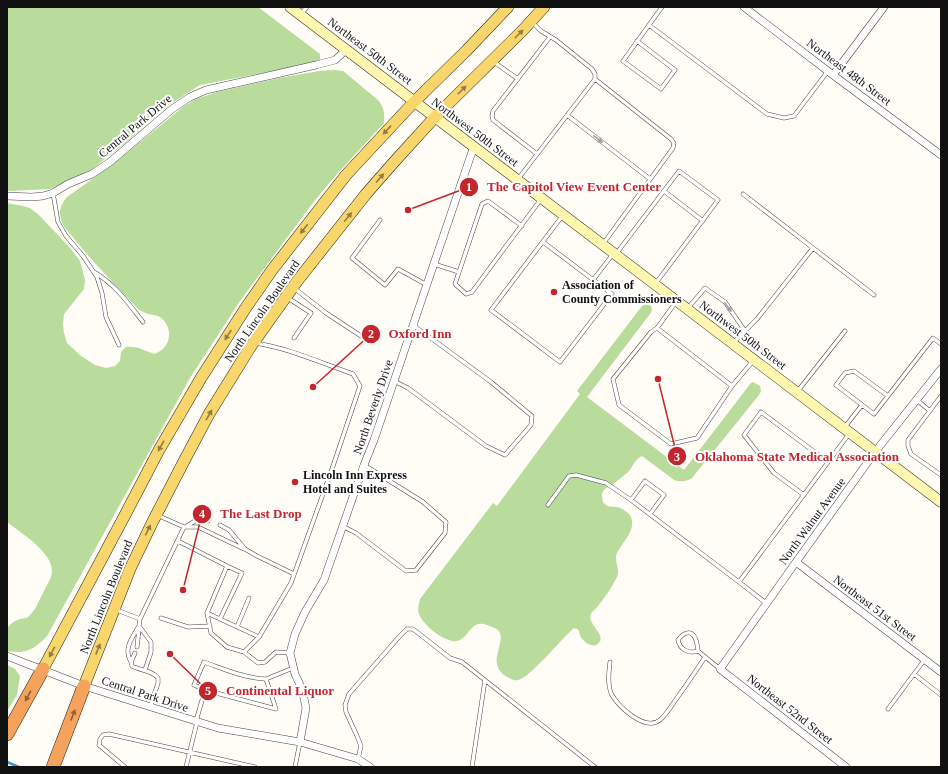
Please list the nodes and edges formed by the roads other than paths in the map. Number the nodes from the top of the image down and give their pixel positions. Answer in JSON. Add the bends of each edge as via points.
{"nodes":[{"id":1,"x":290,"y":7,"type":"edge"},
{"id":2,"x":508,"y":7,"type":"edge"},
{"id":3,"x":544,"y":7,"type":"edge"},
{"id":4,"x":662,"y":7,"type":"edge"},
{"id":5,"x":744,"y":7,"type":"edge"},
{"id":6,"x":884,"y":7,"type":"edge"},
{"id":7,"x":304,"y":11,"type":"edge"},
{"id":8,"x":531,"y":21,"type":"junction"},
{"id":9,"x":649,"y":25,"type":"junction"},
{"id":10,"x":550,"y":37,"type":"junction"},
{"id":11,"x":637,"y":41,"type":"junction"},
{"id":12,"x":346,"y":50,"type":"junction"},
{"id":13,"x":492,"y":60,"type":"junction"},
{"id":14,"x":830,"y":73,"type":"junction"},
{"id":15,"x":595,"y":78,"type":"junction"},
{"id":16,"x":518,"y":79,"type":"junction"},
{"id":17,"x":414,"y":102,"type":"junction"},
{"id":18,"x":567,"y":115,"type":"junction"},
{"id":19,"x":435,"y":117,"type":"junction"},
{"id":20,"x":474,"y":146,"type":"junction"},
{"id":21,"x":537,"y":154,"type":"junction"},
{"id":22,"x":941,"y":155,"type":"edge"},
{"id":23,"x":650,"y":179,"type":"junction"},
{"id":24,"x":518,"y":180,"type":"junction"},
{"id":25,"x":664,"y":191,"type":"junction"},
{"id":26,"x":53,"y":193,"type":"junction"},
{"id":27,"x":743,"y":194,"type":"dead end"},
{"id":28,"x":7,"y":196,"type":"edge"},
{"id":29,"x":542,"y":198,"type":"junction"},
{"id":30,"x":563,"y":215,"type":"junction"},
{"id":31,"x":380,"y":220,"type":"dead end"},
{"id":32,"x":703,"y":221,"type":"junction"},
{"id":33,"x":522,"y":226,"type":"junction"},
{"id":34,"x":543,"y":242,"type":"junction"},
{"id":35,"x":602,"y":245,"type":"junction"},
{"id":36,"x":813,"y":248,"type":"junction"},
{"id":37,"x":614,"y":254,"type":"junction"},
{"id":38,"x":434,"y":264,"type":"junction"},
{"id":39,"x":94,"y":272,"type":"junction"},
{"id":40,"x":459,"y":272,"type":"junction"},
{"id":41,"x":593,"y":280,"type":"junction"},
{"id":42,"x":427,"y":285,"type":"junction"},
{"id":43,"x":655,"y":285,"type":"junction"},
{"id":44,"x":290,"y":292,"type":"junction"},
{"id":45,"x":874,"y":295,"type":"dead end"},
{"id":46,"x":676,"y":302,"type":"junction"},
{"id":47,"x":687,"y":309,"type":"junction"},
{"id":48,"x":143,"y":322,"type":"dead end"},
{"id":49,"x":413,"y":325,"type":"junction"},
{"id":50,"x":657,"y":328,"type":"junction"},
{"id":51,"x":745,"y":331,"type":"junction"},
{"id":52,"x":845,"y":331,"type":"dead end"},
{"id":53,"x":361,"y":336,"type":"dead end"},
{"id":54,"x":294,"y":338,"type":"dead end"},
{"id":55,"x":254,"y":342,"type":"junction"},
{"id":56,"x":733,"y":344,"type":"junction"},
{"id":57,"x":941,"y":344,"type":"edge"},
{"id":58,"x":119,"y":345,"type":"dead end"},
{"id":59,"x":753,"y":360,"type":"junction"},
{"id":60,"x":941,"y":369,"type":"edge"},
{"id":61,"x":394,"y":381,"type":"junction"},
{"id":62,"x":732,"y":386,"type":"junction"},
{"id":63,"x":797,"y":393,"type":"junction"},
{"id":64,"x":888,"y":396,"type":"junction"},
{"id":65,"x":941,"y":396,"type":"edge"},
{"id":66,"x":917,"y":400,"type":"junction"},
{"id":67,"x":862,"y":406,"type":"junction"},
{"id":68,"x":930,"y":411,"type":"junction"},
{"id":69,"x":847,"y":431,"type":"junction"},
{"id":70,"x":875,"y":452,"type":"junction"},
{"id":71,"x":828,"y":462,"type":"junction"},
{"id":72,"x":364,"y":465,"type":"junction"},
{"id":73,"x":941,"y":475,"type":"edge"},
{"id":74,"x":804,"y":495,"type":"junction"},
{"id":75,"x":631,"y":500,"type":"junction"},
{"id":76,"x":941,"y":502,"type":"edge"},
{"id":77,"x":548,"y":505,"type":"dead end"},
{"id":78,"x":650,"y":514,"type":"junction"},
{"id":79,"x":156,"y":515,"type":"junction"},
{"id":80,"x":208,"y":521,"type":"dead end"},
{"id":81,"x":220,"y":525,"type":"dead end"},
{"id":82,"x":342,"y":526,"type":"junction"},
{"id":83,"x":184,"y":528,"type":"junction"},
{"id":84,"x":178,"y":541,"type":"junction"},
{"id":85,"x":245,"y":549,"type":"junction"},
{"id":86,"x":796,"y":562,"type":"junction"},
{"id":87,"x":227,"y":566,"type":"junction"},
{"id":88,"x":294,"y":574,"type":"junction"},
{"id":89,"x":739,"y":582,"type":"junction"},
{"id":90,"x":249,"y":598,"type":"dead end"},
{"id":91,"x":766,"y":603,"type":"junction"},
{"id":92,"x":114,"y":609,"type":"junction"},
{"id":93,"x":207,"y":613,"type":"junction"},
{"id":94,"x":160,"y":618,"type":"dead end"},
{"id":95,"x":140,"y":619,"type":"junction"},
{"id":96,"x":220,"y":620,"type":"junction"},
{"id":97,"x":139,"y":626,"type":"junction"},
{"id":98,"x":210,"y":626,"type":"junction"},
{"id":99,"x":236,"y":627,"type":"junction"},
{"id":100,"x":259,"y":637,"type":"junction"},
{"id":101,"x":137,"y":647,"type":"dead end"},
{"id":102,"x":698,"y":651,"type":"junction"},
{"id":103,"x":244,"y":652,"type":"junction"},
{"id":104,"x":134,"y":653,"type":"dead end"},
{"id":105,"x":290,"y":653,"type":"junction"},
{"id":106,"x":7,"y":656,"type":"edge"},
{"id":107,"x":705,"y":657,"type":"junction"},
{"id":108,"x":925,"y":659,"type":"junction"},
{"id":109,"x":131,"y":662,"type":"junction"},
{"id":110,"x":610,"y":662,"type":"dead end"},
{"id":111,"x":293,"y":668,"type":"junction"},
{"id":112,"x":42,"y":669,"type":"junction"},
{"id":113,"x":720,"y":669,"type":"junction"},
{"id":114,"x":145,"y":670,"type":"junction"},
{"id":115,"x":941,"y":672,"type":"edge"},
{"id":116,"x":914,"y":674,"type":"junction"},
{"id":117,"x":266,"y":679,"type":"junction"},
{"id":118,"x":485,"y":680,"type":"junction"},
{"id":119,"x":84,"y":686,"type":"junction"},
{"id":120,"x":205,"y":690,"type":"junction"},
{"id":121,"x":941,"y":694,"type":"edge"},
{"id":122,"x":150,"y":707,"type":"junction"},
{"id":123,"x":888,"y":709,"type":"dead end"},
{"id":124,"x":196,"y":722,"type":"junction"},
{"id":125,"x":10,"y":728,"type":"edge"},
{"id":126,"x":300,"y":742,"type":"junction"},
{"id":127,"x":190,"y":753,"type":"junction"},
{"id":128,"x":358,"y":759,"type":"junction"},
{"id":129,"x":53,"y":767,"type":"edge"},
{"id":130,"x":125,"y":767,"type":"edge"},
{"id":131,"x":186,"y":767,"type":"edge"},
{"id":132,"x":255,"y":767,"type":"edge"},
{"id":133,"x":294,"y":767,"type":"edge"},
{"id":134,"x":370,"y":767,"type":"edge"},
{"id":135,"x":472,"y":767,"type":"edge"},
{"id":136,"x":595,"y":767,"type":"edge"},
{"id":137,"x":846,"y":767,"type":"edge"}],
"edges":[{"from":1,"to":7,"type":"main road","name":"Northeast 50th Street"},
{"from":2,"to":17,"type":"main road","name":"North Lincoln Boulevard"},
{"from":3,"to":8,"type":"main road","name":"North Lincoln Boulevard"},
{"from":4,"to":9,"type":"lane"},
{"from":5,"to":14,"type":"street","name":"Northeast 48th Street"},
{"from":6,"to":14,"type":"street"},
{"from":7,"to":12,"type":"main road","name":"Northeast 50th Street"},
{"from":8,"to":10,"type":"lane"},
{"from":13,"to":8,"type":"main road","name":"North Lincoln Boulevard","one_way":true},
{"from":9,"to":11,"type":"lane"},
{"from":9,"to":14,"type":"lane","via":[[767,114],[784,118],[794,116]]},
{"from":10,"to":15,"type":"lane","via":[[592,69]]},
{"from":10,"to":16,"type":"lane"},
{"from":11,"to":11,"type":"lane","via":[[623,61],[662,89],[675,70]]},
{"from":12,"to":17,"type":"main road","name":"Northeast 50th Street"},
{"from":12,"to":26,"type":"street","name":"Central Park Drive","via":[[329,62],[206,90],[190,97],[172,109],[110,162]]},
{"from":13,"to":16,"type":"lane"},
{"from":19,"to":13,"type":"main road","name":"North Lincoln Boulevard","one_way":true},
{"from":14,"to":22,"type":"street","name":"Northeast 48th Street"},
{"from":15,"to":18,"type":"lane"},
{"from":15,"to":23,"type":"lane","via":[[674,143]]},
{"from":16,"to":21,"type":"lane","via":[[493,111],[493,120]]},
{"from":17,"to":19,"type":"main road","name":"Northwest 50th Street"},
{"from":17,"to":112,"type":"main road","name":"North Lincoln Boulevard","one_way":true,"via":[[346,175],[272,270],[221,345],[181,410]]},
{"from":18,"to":21,"type":"lane"},
{"from":18,"to":23,"type":"lane","one_way":true},
{"from":19,"to":20,"type":"main road","name":"Northwest 50th Street"},
{"from":44,"to":19,"type":"main road","name":"North Lincoln Boulevard","one_way":true,"via":[[366,194]]},
{"from":20,"to":24,"type":"main road","name":"Northwest 50th Street"},
{"from":20,"to":38,"type":"street","name":"North Beverly Drive"},
{"from":21,"to":24,"type":"lane"},
{"from":23,"to":35,"type":"lane"},
{"from":24,"to":29,"type":"main road","name":"Northwest 50th Street"},
{"from":25,"to":32,"type":"lane"},
{"from":25,"to":32,"type":"lane","via":[[679,171],[718,200]]},
{"from":25,"to":37,"type":"lane"},
{"from":26,"to":28,"type":"street","name":"Central Park Drive","via":[[32,197]]},
{"from":26,"to":39,"type":"lane","via":[[58,222]]},
{"from":27,"to":36,"type":"lane"},
{"from":29,"to":30,"type":"main road","name":"Northwest 50th Street"},
{"from":29,"to":33,"type":"lane"},
{"from":30,"to":34,"type":"lane"},
{"from":30,"to":35,"type":"main road","name":"Northwest 50th Street"},
{"from":31,"to":42,"type":"lane","via":[[352,258],[385,285],[398,269]]},
{"from":32,"to":43,"type":"lane"},
{"from":33,"to":40,"type":"lane","via":[[472,292],[466,294],[454,284]]},
{"from":33,"to":40,"type":"lane","via":[[488,201],[482,204]]},
{"from":34,"to":41,"type":"lane"},
{"from":34,"to":41,"type":"lane","via":[[491,310],[560,362],[612,294]]},
{"from":35,"to":37,"type":"main road","name":"Northwest 50th Street"},
{"from":36,"to":45,"type":"lane"},
{"from":36,"to":51,"type":"lane"},
{"from":37,"to":41,"type":"lane"},
{"from":37,"to":43,"type":"main road","name":"Northwest 50th Street"},
{"from":38,"to":40,"type":"lane"},
{"from":38,"to":42,"type":"street","name":"North Beverly Drive"},
{"from":39,"to":48,"type":"lane","via":[[104,278],[124,298]]},
{"from":39,"to":58,"type":"lane","via":[[102,293],[106,317]]},
{"from":42,"to":49,"type":"street","name":"North Beverly Drive"},
{"from":43,"to":46,"type":"main road","name":"Northwest 50th Street"},
{"from":44,"to":53,"type":"lane"},
{"from":44,"to":54,"type":"lane","via":[[311,313]]},
{"from":44,"to":55,"type":"main road","name":"North Lincoln Boulevard"},
{"from":46,"to":47,"type":"main road","name":"Northwest 50th Street"},
{"from":46,"to":50,"type":"lane"},
{"from":47,"to":51,"type":"lane","one_way":true,"via":[[705,288],[725,302]]},
{"from":47,"to":56,"type":"main road","name":"Northwest 50th Street"},
{"from":49,"to":61,"type":"street","name":"North Beverly Drive"},
{"from":49,"to":61,"type":"lane","via":[[491,382],[532,416],[531,425],[506,455],[486,446],[408,388]]},
{"from":50,"to":62,"type":"lane"},
{"from":50,"to":62,"type":"lane","via":[[613,379],[619,405],[671,444],[696,438]]},
{"from":51,"to":56,"type":"lane"},
{"from":52,"to":63,"type":"lane"},
{"from":79,"to":55,"type":"main road","name":"North Lincoln Boulevard","one_way":true,"via":[[209,414]]},
{"from":55,"to":88,"type":"lane","via":[[292,352],[354,374],[360,386]]},
{"from":56,"to":59,"type":"main road","name":"Northwest 50th Street"},
{"from":57,"to":64,"type":"lane","via":[[933,338]]},
{"from":59,"to":62,"type":"lane"},
{"from":59,"to":63,"type":"main road","name":"Northwest 50th Street"},
{"from":60,"to":66,"type":"street","name":"North Walnut Avenue"},
{"from":61,"to":72,"type":"street","name":"North Beverly Drive"},
{"from":63,"to":69,"type":"main road","name":"Northwest 50th Street"},
{"from":64,"to":67,"type":"lane","via":[[874,414]]},
{"from":64,"to":67,"type":"lane","via":[[854,370],[845,373],[836,385]]},
{"from":65,"to":68,"type":"lane"},
{"from":66,"to":68,"type":"lane"},
{"from":66,"to":70,"type":"street","name":"North Walnut Avenue"},
{"from":67,"to":69,"type":"lane"},
{"from":68,"to":73,"type":"lane","via":[[908,440],[908,446],[911,454]]},
{"from":69,"to":70,"type":"main road","name":"Northwest 50th Street"},
{"from":69,"to":71,"type":"lane"},
{"from":70,"to":76,"type":"main road","name":"Northwest 50th Street"},
{"from":70,"to":86,"type":"street","name":"North Walnut Avenue"},
{"from":71,"to":74,"type":"lane"},
{"from":71,"to":74,"type":"lane","via":[[761,412],[756,418],[744,435],[774,473]]},
{"from":72,"to":82,"type":"street","name":"North Beverly Drive"},
{"from":72,"to":82,"type":"lane","via":[[423,502],[446,522],[444,532],[416,570],[406,571],[356,533]]},
{"from":74,"to":89,"type":"lane"},
{"from":75,"to":77,"type":"lane","via":[[606,483],[576,475],[569,476]]},
{"from":75,"to":78,"type":"lane"},
{"from":75,"to":78,"type":"lane","via":[[645,481],[664,495]]},
{"from":78,"to":89,"type":"lane"},
{"from":79,"to":83,"type":"lane"},
{"from":92,"to":79,"type":"main road","name":"North Lincoln Boulevard","one_way":true},
{"from":80,"to":83,"type":"lane","via":[[200,518]]},
{"from":81,"to":85,"type":"lane"},
{"from":82,"to":105,"type":"street","name":"North Beverly Drive","via":[[324,580],[305,612]]},
{"from":83,"to":84,"type":"lane"},
{"from":83,"to":85,"type":"lane","via":[[198,527]]},
{"from":84,"to":87,"type":"lane"},
{"from":84,"to":95,"type":"lane"},
{"from":85,"to":88,"type":"lane"},
{"from":86,"to":91,"type":"street","name":"North Walnut Avenue"},
{"from":86,"to":108,"type":"street","name":"Northeast 51st Street"},
{"from":87,"to":93,"type":"lane"},
{"from":87,"to":96,"type":"lane","via":[[242,573]]},
{"from":88,"to":100,"type":"lane"},
{"from":89,"to":91,"type":"lane"},
{"from":90,"to":99,"type":"lane"},
{"from":91,"to":113,"type":"street","name":"North Walnut Avenue"},
{"from":92,"to":95,"type":"lane"},
{"from":119,"to":92,"type":"main road","name":"North Lincoln Boulevard","one_way":true},
{"from":93,"to":96,"type":"lane"},
{"from":93,"to":98,"type":"lane"},
{"from":94,"to":98,"type":"lane","via":[[188,627]]},
{"from":95,"to":97,"type":"lane"},
{"from":96,"to":99,"type":"lane"},
{"from":97,"to":101,"type":"lane"},
{"from":97,"to":109,"type":"lane","via":[[127,650]]},
{"from":97,"to":114,"type":"lane","via":[[151,642],[151,652]]},
{"from":98,"to":103,"type":"lane","via":[[211,633],[227,646]]},
{"from":99,"to":100,"type":"lane"},
{"from":100,"to":103,"type":"lane"},
{"from":102,"to":102,"type":"lane","via":[[690,652],[681,648],[678,640],[683,634],[689,633],[695,638]]},
{"from":102,"to":107,"type":"lane"},
{"from":103,"to":105,"type":"lane","via":[[258,663],[265,662],[276,652]]},
{"from":104,"to":109,"type":"lane"},
{"from":105,"to":111,"type":"street","name":"North Beverly Drive"},
{"from":106,"to":112,"type":"street","name":"Central Park Drive"},
{"from":107,"to":110,"type":"lane","via":[[668,712],[659,721],[650,723],[639,720],[617,703],[611,693],[609,682]]},
{"from":107,"to":113,"type":"lane"},
{"from":108,"to":115,"type":"street","name":"Northeast 51st Street"},
{"from":108,"to":116,"type":"lane"},
{"from":109,"to":114,"type":"lane","via":[[132,666]]},
{"from":111,"to":117,"type":"lane"},
{"from":111,"to":126,"type":"street","name":"North Beverly Drive","via":[[302,689],[306,708]]},
{"from":112,"to":119,"type":"street","name":"Central Park Drive"},
{"from":112,"to":125,"type":"highway","one_way":true},
{"from":113,"to":137,"type":"street","name":"Northeast 52nd Street"},
{"from":114,"to":122,"type":"lane","via":[[158,678]]},
{"from":116,"to":121,"type":"lane"},
{"from":116,"to":123,"type":"lane"},
{"from":117,"to":120,"type":"lane","via":[[238,674],[204,662],[194,685]]},
{"from":117,"to":120,"type":"lane","via":[[276,709]]},
{"from":118,"to":128,"type":"lane","via":[[462,662],[450,658],[413,629],[407,629],[350,694],[345,705],[358,736]]},
{"from":118,"to":135,"type":"lane"},
{"from":118,"to":136,"type":"lane"},
{"from":119,"to":122,"type":"street","name":"Central Park Drive"},
{"from":129,"to":119,"type":"highway","one_way":true},
{"from":120,"to":124,"type":"lane"},
{"from":122,"to":124,"type":"street","name":"Central Park Drive"},
{"from":124,"to":126,"type":"street","name":"Central Park Drive"},
{"from":124,"to":127,"type":"lane"},
{"from":126,"to":128,"type":"street","name":"Central Park Drive"},
{"from":126,"to":133,"type":"lane"},
{"from":127,"to":130,"type":"lane","via":[[109,734],[103,735],[99,745]]},
{"from":127,"to":131,"type":"lane"},
{"from":127,"to":132,"type":"lane"},
{"from":128,"to":134,"type":"street","name":"Central Park Drive"}]}
